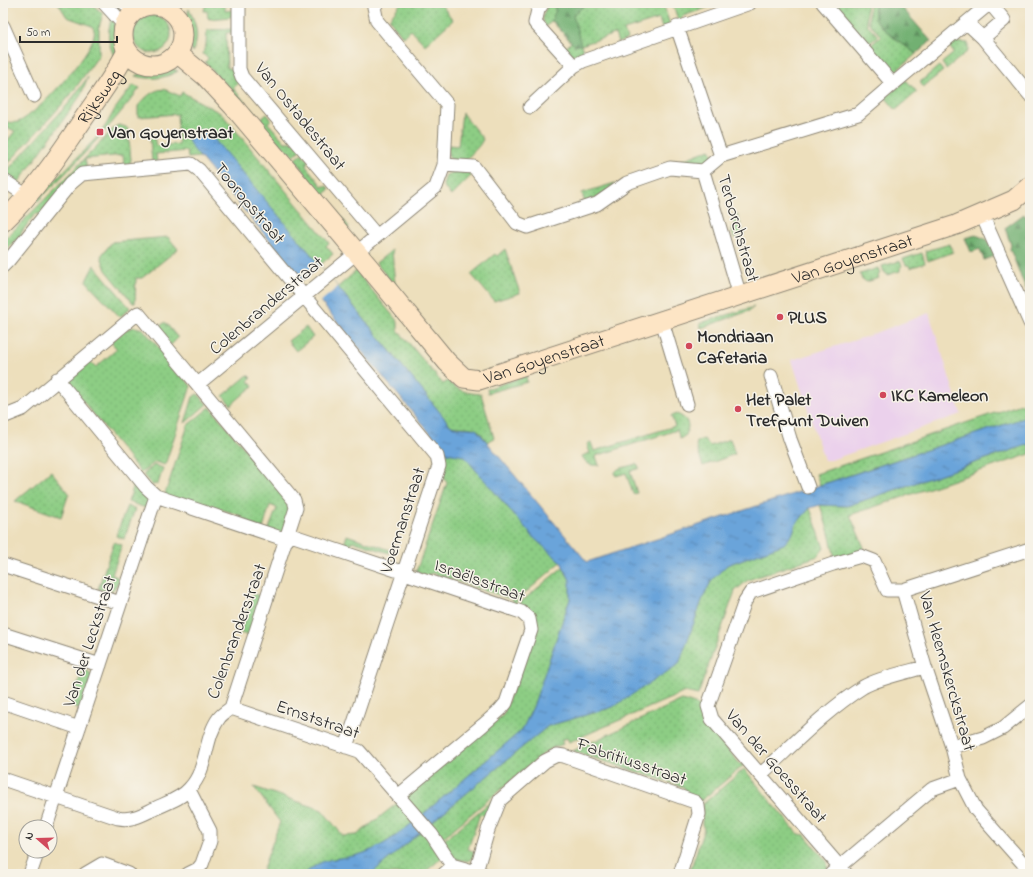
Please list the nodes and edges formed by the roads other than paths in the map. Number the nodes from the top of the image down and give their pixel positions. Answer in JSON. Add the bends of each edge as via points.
{"nodes":[{"id":1,"x":104,"y":3,"type":"edge"},
{"id":2,"x":239,"y":3,"type":"edge"},
{"id":3,"x":377,"y":3,"type":"edge"},
{"id":4,"x":543,"y":3,"type":"edge"},
{"id":5,"x":750,"y":3,"type":"edge"},
{"id":6,"x":823,"y":3,"type":"edge"},
{"id":7,"x":990,"y":3,"type":"edge"},
{"id":8,"x":131,"y":6,"type":"edge"},
{"id":9,"x":173,"y":8,"type":"edge"},
{"id":10,"x":967,"y":23,"type":"junction"},
{"id":11,"x":3,"y":26,"type":"edge"},
{"id":12,"x":124,"y":26,"type":"junction"},
{"id":13,"x":677,"y":27,"type":"junction"},
{"id":14,"x":982,"y":38,"type":"junction"},
{"id":15,"x":177,"y":53,"type":"junction"},
{"id":16,"x":134,"y":57,"type":"junction"},
{"id":17,"x":574,"y":66,"type":"junction"},
{"id":18,"x":893,"y":84,"type":"junction"},
{"id":19,"x":1030,"y":95,"type":"edge"},
{"id":20,"x":34,"y":96,"type":"dead end"},
{"id":21,"x":530,"y":107,"type":"dead end"},
{"id":22,"x":721,"y":156,"type":"junction"},
{"id":23,"x":444,"y":165,"type":"junction"},
{"id":24,"x":703,"y":171,"type":"junction"},
{"id":25,"x":3,"y":180,"type":"edge"},
{"id":26,"x":1030,"y":186,"type":"edge"},
{"id":27,"x":27,"y":196,"type":"junction"},
{"id":28,"x":982,"y":215,"type":"junction"},
{"id":29,"x":3,"y":222,"type":"edge"},
{"id":30,"x":377,"y":236,"type":"junction"},
{"id":31,"x":356,"y":252,"type":"junction"},
{"id":32,"x":3,"y":266,"type":"edge"},
{"id":33,"x":306,"y":295,"type":"junction"},
{"id":34,"x":740,"y":296,"type":"junction"},
{"id":35,"x":662,"y":321,"type":"junction"},
{"id":36,"x":1030,"y":323,"type":"edge"},
{"id":37,"x":770,"y":376,"type":"dead end"},
{"id":38,"x":57,"y":380,"type":"junction"},
{"id":39,"x":198,"y":384,"type":"junction"},
{"id":40,"x":687,"y":404,"type":"dead end"},
{"id":41,"x":4,"y":414,"type":"edge"},
{"id":42,"x":808,"y":487,"type":"dead end"},
{"id":43,"x":156,"y":496,"type":"junction"},
{"id":44,"x":288,"y":537,"type":"junction"},
{"id":45,"x":1030,"y":549,"type":"edge"},
{"id":46,"x":3,"y":565,"type":"edge"},
{"id":47,"x":404,"y":573,"type":"junction"},
{"id":48,"x":903,"y":590,"type":"junction"},
{"id":49,"x":120,"y":603,"type":"junction"},
{"id":50,"x":3,"y":634,"type":"edge"},
{"id":51,"x":100,"y":666,"type":"junction"},
{"id":52,"x":925,"y":667,"type":"junction"},
{"id":53,"x":3,"y":702,"type":"edge"},
{"id":54,"x":1030,"y":706,"type":"edge"},
{"id":55,"x":231,"y":708,"type":"junction"},
{"id":56,"x":79,"y":728,"type":"junction"},
{"id":57,"x":346,"y":747,"type":"junction"},
{"id":58,"x":952,"y":747,"type":"junction"},
{"id":59,"x":760,"y":775,"type":"junction"},
{"id":60,"x":3,"y":779,"type":"edge"},
{"id":61,"x":960,"y":779,"type":"junction"},
{"id":62,"x":189,"y":790,"type":"junction"},
{"id":63,"x":398,"y":796,"type":"junction"},
{"id":64,"x":56,"y":797,"type":"junction"},
{"id":65,"x":49,"y":819,"type":"edge"},
{"id":66,"x":35,"y":859,"type":"edge"},
{"id":67,"x":1030,"y":868,"type":"edge"},
{"id":68,"x":448,"y":870,"type":"edge"},
{"id":69,"x":839,"y":871,"type":"edge"},
{"id":70,"x":480,"y":873,"type":"edge"},
{"id":71,"x":30,"y":874,"type":"edge"},
{"id":72,"x":85,"y":874,"type":"edge"},
{"id":73,"x":130,"y":874,"type":"edge"},
{"id":74,"x":188,"y":874,"type":"edge"},
{"id":75,"x":680,"y":874,"type":"edge"}],
"edges":[{"from":1,"to":12,"type":"street"},
{"from":2,"to":30,"type":"street","name":"Van Ostadestraat","via":[[239,69],[242,77]]},
{"from":3,"to":23,"type":"street","name":"Colenbranderstraat","via":[[374,7],[377,21],[447,104]]},
{"from":4,"to":17,"type":"street","via":[[538,10],[535,23]]},
{"from":5,"to":13,"type":"street"},
{"from":6,"to":18,"type":"street"},
{"from":7,"to":10,"type":"street"},
{"from":7,"to":14,"type":"street","via":[[1004,20]]},
{"from":8,"to":9,"type":"street"},
{"from":8,"to":12,"type":"street"},
{"from":9,"to":15,"type":"street","via":[[183,33],[182,44]]},
{"from":10,"to":14,"type":"street"},
{"from":10,"to":18,"type":"street"},
{"from":11,"to":20,"type":"street"},
{"from":12,"to":16,"type":"street","via":[[124,43]]},
{"from":13,"to":17,"type":"street"},
{"from":13,"to":22,"type":"street"},
{"from":14,"to":19,"type":"street"},
{"from":15,"to":16,"type":"street","via":[[160,65],[150,65]]},
{"from":15,"to":31,"type":"street","name":"Van Goyenstraat","via":[[206,77],[233,106]]},
{"from":16,"to":27,"type":"street","name":"Rijksweg"},
{"from":17,"to":21,"type":"street"},
{"from":18,"to":22,"type":"street","via":[[858,114]]},
{"from":22,"to":24,"type":"street"},
{"from":23,"to":24,"type":"street","via":[[474,167],[517,223],[527,227],[597,204],[627,183],[670,168]]},
{"from":23,"to":30,"type":"street","name":"Colenbranderstraat","via":[[436,187]]},
{"from":24,"to":34,"type":"street","name":"Terborchstraat"},
{"from":25,"to":27,"type":"street"},
{"from":26,"to":28,"type":"street","name":"Van Goyenstraat","via":[[1014,200]]},
{"from":27,"to":29,"type":"street","name":"Rijksweg"},
{"from":28,"to":34,"type":"street","name":"Van Goyenstraat"},
{"from":28,"to":36,"type":"street"},
{"from":30,"to":31,"type":"street","name":"Colenbranderstraat"},
{"from":31,"to":33,"type":"street","name":"Colenbranderstraat"},
{"from":31,"to":35,"type":"street","name":"Van Goyenstraat","via":[[447,362],[464,378],[487,378]]},
{"from":32,"to":33,"type":"street","name":"Tooropstraat","via":[[70,184],[82,174],[191,164],[200,170]]},
{"from":33,"to":39,"type":"street","name":"Colenbranderstraat"},
{"from":33,"to":47,"type":"street","name":"Voermanstraat","via":[[439,460]]},
{"from":34,"to":35,"type":"street","name":"Van Goyenstraat"},
{"from":35,"to":40,"type":"street"},
{"from":37,"to":42,"type":"street"},
{"from":38,"to":39,"type":"street","name":"Colenbranderstraat","via":[[138,313]]},
{"from":38,"to":41,"type":"street","name":"Colenbranderstraat","via":[[23,409]]},
{"from":38,"to":43,"type":"street"},
{"from":39,"to":44,"type":"street","name":"Colenbranderstraat","via":[[294,500],[296,508]]},
{"from":43,"to":44,"type":"street"},
{"from":43,"to":49,"type":"street","name":"Van der Leckstraat"},
{"from":44,"to":47,"type":"street","name":"Israëlsstraat"},
{"from":44,"to":55,"type":"street","name":"Colenbranderstraat"},
{"from":45,"to":48,"type":"street","name":"Van Heemskerckstraat"},
{"from":46,"to":49,"type":"street"},
{"from":47,"to":57,"type":"street","name":"Voermanstraat"},
{"from":47,"to":63,"type":"street","name":"Israëlsstraat","via":[[521,612],[529,619],[531,630],[503,708]]},
{"from":48,"to":52,"type":"street","name":"Van Heemskerckstraat"},
{"from":48,"to":59,"type":"street","name":"Van der Goesstraat","via":[[887,590],[874,561],[861,556],[750,592],[744,601],[708,706],[712,718]]},
{"from":49,"to":51,"type":"street","name":"Van der Leckstraat"},
{"from":50,"to":51,"type":"street"},
{"from":51,"to":56,"type":"street","name":"Van der Leckstraat"},
{"from":52,"to":58,"type":"street","name":"Van Heemskerckstraat"},
{"from":52,"to":59,"type":"street","via":[[864,686],[827,714]]},
{"from":53,"to":56,"type":"street"},
{"from":54,"to":58,"type":"street","via":[[1003,728],[983,738]]},
{"from":55,"to":57,"type":"street","name":"Ernststraat"},
{"from":55,"to":62,"type":"street","name":"Colenbranderstraat","via":[[215,725],[196,780]]},
{"from":56,"to":64,"type":"street","name":"Van der Leckstraat"},
{"from":57,"to":63,"type":"street","name":"Ernststraat","via":[[359,751]]},
{"from":58,"to":61,"type":"street","name":"Van Heemskerckstraat"},
{"from":59,"to":69,"type":"street","name":"Van der Goesstraat"},
{"from":60,"to":64,"type":"street","name":"Colenbranderstraat"},
{"from":61,"to":67,"type":"street","name":"Van Heemskerckstraat","via":[[976,810]]},
{"from":61,"to":69,"type":"street","via":[[932,789]]},
{"from":62,"to":64,"type":"street","name":"Colenbranderstraat","via":[[138,817],[128,819]]},
{"from":62,"to":74,"type":"street","via":[[210,831],[210,841],[202,864]]},
{"from":63,"to":68,"type":"street","name":"Ernststraat","via":[[432,835]]},
{"from":64,"to":65,"type":"street","name":"Van der Leckstraat"},
{"from":66,"to":71,"type":"street"},
{"from":68,"to":70,"type":"street","via":[[458,867]]},
{"from":70,"to":75,"type":"street","name":"Fabritiusstraat","via":[[488,830],[500,800],[545,761],[557,755],[695,802],[699,814]]},
{"from":72,"to":73,"type":"street","via":[[102,864]]}]}
